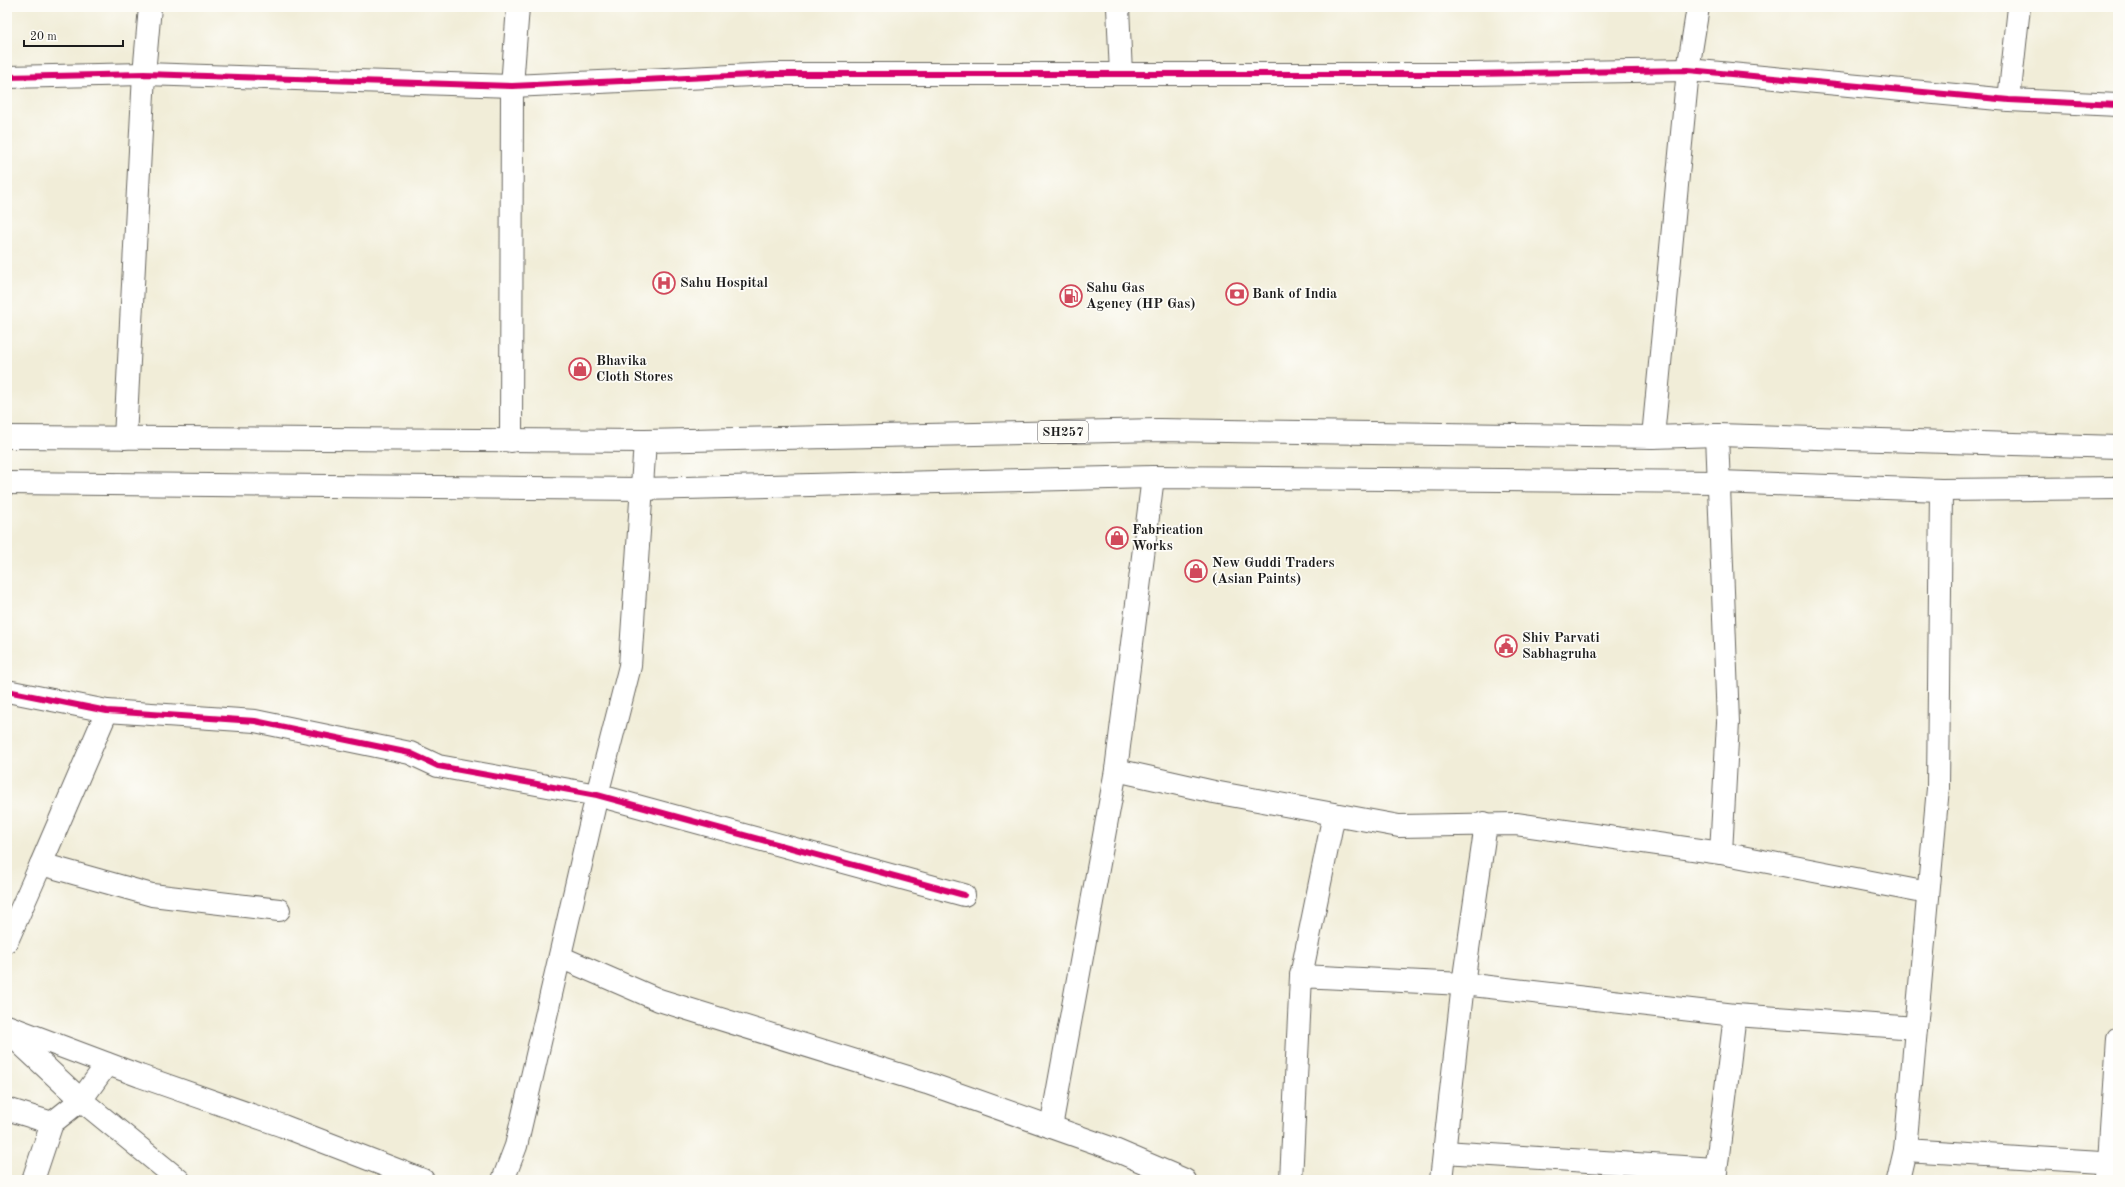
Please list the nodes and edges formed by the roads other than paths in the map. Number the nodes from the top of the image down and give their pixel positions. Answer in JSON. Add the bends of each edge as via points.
{"nodes":[{"id":1,"x":150,"y":7,"type":"edge"},
{"id":2,"x":518,"y":7,"type":"edge"},
{"id":3,"x":1118,"y":7,"type":"edge"},
{"id":4,"x":1698,"y":7,"type":"edge"},
{"id":5,"x":2019,"y":7,"type":"edge"},
{"id":6,"x":1688,"y":70,"type":"junction"},
{"id":7,"x":144,"y":74,"type":"junction"},
{"id":8,"x":1121,"y":74,"type":"junction"},
{"id":9,"x":7,"y":77,"type":"edge"},
{"id":10,"x":512,"y":86,"type":"junction"},
{"id":11,"x":2009,"y":100,"type":"junction"},
{"id":12,"x":2118,"y":105,"type":"edge"},
{"id":13,"x":1717,"y":435,"type":"junction"},
{"id":14,"x":1653,"y":437,"type":"junction"},
{"id":15,"x":7,"y":438,"type":"edge"},
{"id":16,"x":125,"y":438,"type":"junction"},
{"id":17,"x":511,"y":441,"type":"junction"},
{"id":18,"x":645,"y":442,"type":"junction"},
{"id":19,"x":2118,"y":447,"type":"edge"},
{"id":20,"x":1153,"y":477,"type":"junction"},
{"id":21,"x":1719,"y":482,"type":"junction"},
{"id":22,"x":7,"y":483,"type":"edge"},
{"id":23,"x":2118,"y":488,"type":"edge"},
{"id":24,"x":642,"y":489,"type":"junction"},
{"id":25,"x":1941,"y":490,"type":"junction"},
{"id":26,"x":7,"y":691,"type":"edge"},
{"id":27,"x":107,"y":711,"type":"junction"},
{"id":28,"x":1116,"y":770,"type":"junction"},
{"id":29,"x":597,"y":795,"type":"junction"},
{"id":30,"x":1334,"y":814,"type":"junction"},
{"id":31,"x":1485,"y":824,"type":"junction"},
{"id":32,"x":1721,"y":853,"type":"junction"},
{"id":33,"x":41,"y":864,"type":"junction"},
{"id":34,"x":1928,"y":893,"type":"junction"},
{"id":35,"x":964,"y":894,"type":"dead end"},
{"id":36,"x":279,"y":910,"type":"dead end"},
{"id":37,"x":7,"y":941,"type":"edge"},
{"id":38,"x":560,"y":957,"type":"junction"},
{"id":39,"x":1301,"y":976,"type":"junction"},
{"id":40,"x":1462,"y":984,"type":"junction"},
{"id":41,"x":1735,"y":1015,"type":"junction"},
{"id":42,"x":7,"y":1026,"type":"edge"},
{"id":43,"x":1916,"y":1028,"type":"junction"},
{"id":44,"x":7,"y":1031,"type":"edge"},
{"id":45,"x":2118,"y":1038,"type":"edge"},
{"id":46,"x":107,"y":1064,"type":"junction"},
{"id":47,"x":81,"y":1100,"type":"junction"},
{"id":48,"x":7,"y":1109,"type":"edge"},
{"id":49,"x":52,"y":1123,"type":"junction"},
{"id":50,"x":1051,"y":1127,"type":"junction"},
{"id":51,"x":1905,"y":1150,"type":"junction"},
{"id":52,"x":1444,"y":1152,"type":"junction"},
{"id":53,"x":2111,"y":1168,"type":"edge"},
{"id":54,"x":1716,"y":1174,"type":"edge"},
{"id":55,"x":33,"y":1180,"type":"edge"},
{"id":56,"x":179,"y":1180,"type":"edge"},
{"id":57,"x":423,"y":1180,"type":"edge"},
{"id":58,"x":503,"y":1180,"type":"edge"},
{"id":59,"x":1185,"y":1180,"type":"edge"},
{"id":60,"x":1291,"y":1180,"type":"edge"},
{"id":61,"x":1441,"y":1180,"type":"edge"},
{"id":62,"x":1898,"y":1180,"type":"edge"}],
"edges":[{"from":1,"to":7,"type":"street"},
{"from":2,"to":10,"type":"street"},
{"from":3,"to":8,"type":"street"},
{"from":4,"to":6,"type":"street"},
{"from":5,"to":11,"type":"street"},
{"from":6,"to":8,"type":"street","via":[[1471,74]]},
{"from":6,"to":11,"type":"street"},
{"from":6,"to":14,"type":"street"},
{"from":7,"to":9,"type":"street"},
{"from":7,"to":10,"type":"street"},
{"from":7,"to":16,"type":"street"},
{"from":8,"to":10,"type":"street","via":[[774,74]]},
{"from":10,"to":17,"type":"street"},
{"from":11,"to":12,"type":"street"},
{"from":13,"to":14,"type":"street","number":"SH257"},
{"from":13,"to":19,"type":"street","number":"SH257"},
{"from":13,"to":21,"type":"street"},
{"from":14,"to":18,"type":"street","number":"SH257","via":[[1158,430]]},
{"from":15,"to":16,"type":"street","number":"SH257"},
{"from":16,"to":17,"type":"street","number":"SH257"},
{"from":17,"to":18,"type":"street","number":"SH257"},
{"from":18,"to":24,"type":"street"},
{"from":20,"to":21,"type":"street"},
{"from":20,"to":24,"type":"street"},
{"from":20,"to":28,"type":"street"},
{"from":21,"to":25,"type":"street"},
{"from":21,"to":32,"type":"street","via":[[1728,722]]},
{"from":22,"to":24,"type":"street"},
{"from":23,"to":25,"type":"street"},
{"from":24,"to":29,"type":"street","via":[[630,666]]},
{"from":25,"to":34,"type":"street","via":[[1938,788]]},
{"from":26,"to":27,"type":"street"},
{"from":27,"to":29,"type":"street","via":[[255,721],[410,753],[438,766]]},
{"from":27,"to":33,"type":"street"},
{"from":28,"to":30,"type":"street","via":[[1214,792]]},
{"from":28,"to":50,"type":"street"},
{"from":29,"to":35,"type":"street"},
{"from":29,"to":38,"type":"street"},
{"from":30,"to":31,"type":"street","via":[[1399,826]]},
{"from":30,"to":39,"type":"street"},
{"from":31,"to":32,"type":"street","via":[[1516,824]]},
{"from":31,"to":40,"type":"street"},
{"from":32,"to":34,"type":"street"},
{"from":33,"to":36,"type":"street","via":[[152,895]]},
{"from":33,"to":37,"type":"street"},
{"from":34,"to":43,"type":"street"},
{"from":38,"to":50,"type":"street","via":[[659,1000],[927,1083]]},
{"from":38,"to":58,"type":"street","via":[[516,1146]]},
{"from":39,"to":40,"type":"street"},
{"from":39,"to":60,"type":"street"},
{"from":40,"to":41,"type":"street"},
{"from":40,"to":52,"type":"street"},
{"from":41,"to":43,"type":"street"},
{"from":41,"to":54,"type":"street"},
{"from":42,"to":46,"type":"street"},
{"from":43,"to":51,"type":"street"},
{"from":44,"to":47,"type":"street"},
{"from":45,"to":53,"type":"street"},
{"from":46,"to":47,"type":"street"},
{"from":46,"to":57,"type":"street","via":[[283,1126]]},
{"from":47,"to":49,"type":"street"},
{"from":47,"to":56,"type":"street"},
{"from":48,"to":49,"type":"street"},
{"from":49,"to":55,"type":"street"},
{"from":50,"to":59,"type":"street","via":[[1108,1147]]},
{"from":51,"to":53,"type":"street"},
{"from":51,"to":62,"type":"street"},
{"from":52,"to":54,"type":"street"},
{"from":52,"to":61,"type":"street"}]}
